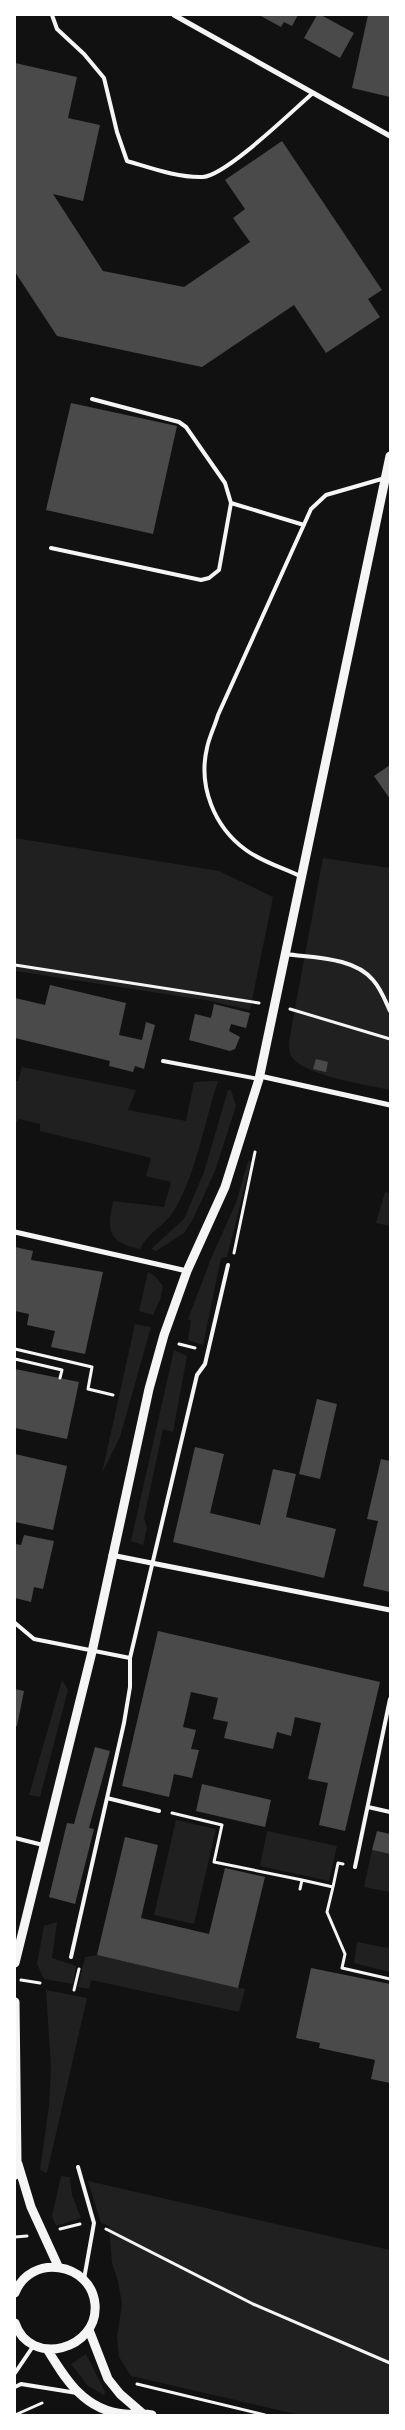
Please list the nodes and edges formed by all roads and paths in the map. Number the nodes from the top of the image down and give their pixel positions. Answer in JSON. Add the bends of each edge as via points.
{"nodes":[{"id":1,"x":52,"y":15,"type":"edge"},
{"id":2,"x":174,"y":15,"type":"edge"},
{"id":3,"x":313,"y":93,"type":"junction"},
{"id":4,"x":390,"y":136,"type":"edge"},
{"id":5,"x":92,"y":399,"type":"dead end"},
{"id":6,"x":390,"y":456,"type":"edge"},
{"id":7,"x":385,"y":478,"type":"junction"},
{"id":8,"x":230,"y":503,"type":"junction"},
{"id":9,"x":304,"y":525,"type":"junction"},
{"id":10,"x":51,"y":548,"type":"dead end"},
{"id":11,"x":302,"y":877,"type":"junction"},
{"id":12,"x":286,"y":954,"type":"junction"},
{"id":13,"x":15,"y":965,"type":"edge"},
{"id":14,"x":275,"y":1006,"type":"junction"},
{"id":15,"x":390,"y":1011,"type":"edge"},
{"id":16,"x":390,"y":1039,"type":"edge"},
{"id":17,"x":163,"y":1061,"type":"dead end"},
{"id":18,"x":260,"y":1077,"type":"junction"},
{"id":19,"x":390,"y":1105,"type":"edge"},
{"id":20,"x":243,"y":1131,"type":"junction"},
{"id":21,"x":15,"y":1232,"type":"edge"},
{"id":22,"x":228,"y":1265,"type":"joint"},
{"id":23,"x":187,"y":1271,"type":"junction"},
{"id":24,"x":168,"y":1324,"type":"junction"},
{"id":25,"x":15,"y":1349,"type":"edge"},
{"id":26,"x":208,"y":1351,"type":"junction"},
{"id":27,"x":15,"y":1359,"type":"edge"},
{"id":28,"x":60,"y":1378,"type":"dead end"},
{"id":29,"x":113,"y":1395,"type":"dead end"},
{"id":30,"x":111,"y":1555,"type":"junction"},
{"id":31,"x":152,"y":1563,"type":"junction"},
{"id":32,"x":390,"y":1610,"type":"edge"},
{"id":33,"x":15,"y":1623,"type":"edge"},
{"id":34,"x":92,"y":1652,"type":"junction"},
{"id":35,"x":130,"y":1658,"type":"junction"},
{"id":36,"x":390,"y":1699,"type":"edge"},
{"id":37,"x":107,"y":1798,"type":"junction"},
{"id":38,"x":368,"y":1807,"type":"junction"},
{"id":39,"x":159,"y":1811,"type":"joint"},
{"id":40,"x":390,"y":1812,"type":"edge"},
{"id":41,"x":15,"y":1838,"type":"edge"},
{"id":42,"x":43,"y":1845,"type":"junction"},
{"id":43,"x":355,"y":1867,"type":"joint"},
{"id":44,"x":302,"y":1880,"type":"junction"},
{"id":45,"x":332,"y":1887,"type":"junction"},
{"id":46,"x":300,"y":1889,"type":"dead end"},
{"id":47,"x":71,"y":1957,"type":"dead end"},
{"id":48,"x":15,"y":1964,"type":"edge"},
{"id":49,"x":15,"y":1979,"type":"edge"},
{"id":50,"x":390,"y":1979,"type":"edge"},
{"id":51,"x":40,"y":1983,"type":"dead end"},
{"id":52,"x":15,"y":2002,"type":"edge"},
{"id":53,"x":16,"y":2017,"type":"edge"},
{"id":54,"x":18,"y":2164,"type":"junction"},
{"id":55,"x":78,"y":2167,"type":"dead end"},
{"id":56,"x":15,"y":2175,"type":"edge"},
{"id":57,"x":93,"y":2227,"type":"junction"},
{"id":58,"x":43,"y":2235,"type":"junction"},
{"id":59,"x":15,"y":2237,"type":"edge"},
{"id":60,"x":58,"y":2266,"type":"junction"},
{"id":61,"x":84,"y":2279,"type":"junction"},
{"id":62,"x":15,"y":2293,"type":"edge"},
{"id":63,"x":15,"y":2323,"type":"edge"},
{"id":64,"x":89,"y":2330,"type":"junction"},
{"id":65,"x":34,"y":2345,"type":"junction"},
{"id":66,"x":47,"y":2349,"type":"junction"},
{"id":67,"x":390,"y":2363,"type":"edge"},
{"id":68,"x":15,"y":2373,"type":"edge"},
{"id":69,"x":108,"y":2379,"type":"junction"},
{"id":70,"x":15,"y":2387,"type":"edge"},
{"id":71,"x":77,"y":2393,"type":"junction"},
{"id":72,"x":50,"y":2404,"type":"dead end"},
{"id":73,"x":142,"y":2413,"type":"junction"},
{"id":74,"x":15,"y":2415,"type":"edge"},
{"id":75,"x":152,"y":2415,"type":"edge"},
{"id":76,"x":265,"y":2415,"type":"edge"}],
"edges":[{"from":1,"to":3,"type":"lane","via":[[57,28],[104,78],[127,162],[170,173],[204,177],[260,141]]},
{"from":2,"to":3,"type":"street"},
{"from":3,"to":4,"type":"street"},
{"from":5,"to":8,"type":"lane","via":[[169,419],[186,427],[225,483]]},
{"from":6,"to":7,"type":"street"},
{"from":7,"to":9,"type":"lane","via":[[326,495],[311,509]]},
{"from":7,"to":11,"type":"street"},
{"from":8,"to":9,"type":"lane"},
{"from":8,"to":10,"type":"lane","via":[[219,570],[209,578],[201,580]]},
{"from":9,"to":11,"type":"lane","via":[[218,715],[207,748],[204,774],[210,804],[224,829],[247,851]]},
{"from":11,"to":12,"type":"street"},
{"from":12,"to":14,"type":"street"},
{"from":12,"to":15,"type":"lane","via":[[340,962],[357,968],[380,988]]},
{"from":13,"to":14,"type":"path"},
{"from":14,"to":16,"type":"path"},
{"from":14,"to":18,"type":"street"},
{"from":17,"to":18,"type":"lane"},
{"from":18,"to":19,"type":"street"},
{"from":18,"to":20,"type":"street"},
{"from":20,"to":22,"type":"path","via":[[256,1154]]},
{"from":20,"to":23,"type":"street","via":[[225,1187]]},
{"from":21,"to":23,"type":"street"},
{"from":22,"to":26,"type":"lane"},
{"from":23,"to":24,"type":"street"},
{"from":24,"to":26,"type":"path","via":[[184,1329],[179,1344]]},
{"from":24,"to":30,"type":"street","via":[[149,1388]]},
{"from":25,"to":29,"type":"path","via":[[92,1367],[88,1389]]},
{"from":26,"to":31,"type":"lane","via":[[205,1364],[196,1375]]},
{"from":27,"to":28,"type":"path","via":[[62,1370]]},
{"from":30,"to":31,"type":"street"},
{"from":30,"to":34,"type":"street"},
{"from":31,"to":32,"type":"street"},
{"from":31,"to":35,"type":"lane"},
{"from":33,"to":34,"type":"lane","via":[[34,1639]]},
{"from":34,"to":35,"type":"lane"},
{"from":34,"to":42,"type":"street"},
{"from":35,"to":37,"type":"lane","via":[[130,1687]]},
{"from":36,"to":38,"type":"lane"},
{"from":37,"to":39,"type":"lane"},
{"from":37,"to":47,"type":"lane"},
{"from":38,"to":40,"type":"lane"},
{"from":38,"to":43,"type":"lane"},
{"from":39,"to":44,"type":"path","via":[[222,1825],[214,1862]]},
{"from":41,"to":42,"type":"lane"},
{"from":42,"to":48,"type":"street"},
{"from":43,"to":45,"type":"path","via":[[338,1863]]},
{"from":44,"to":45,"type":"path"},
{"from":44,"to":46,"type":"path"},
{"from":45,"to":50,"type":"path","via":[[327,1912],[345,1954],[342,1968]]},
{"from":49,"to":51,"type":"path"},
{"from":52,"to":53,"type":"street"},
{"from":53,"to":54,"type":"street"},
{"from":54,"to":56,"type":"street"},
{"from":54,"to":58,"type":"street"},
{"from":55,"to":57,"type":"lane"},
{"from":57,"to":58,"type":"path","via":[[80,2224]]},
{"from":57,"to":61,"type":"lane"},
{"from":57,"to":67,"type":"path","via":[[109,2230],[253,2304]]},
{"from":58,"to":59,"type":"path"},
{"from":58,"to":60,"type":"street"},
{"from":60,"to":61,"type":"street"},
{"from":60,"to":62,"type":"street","via":[[34,2271],[24,2278]]},
{"from":61,"to":64,"type":"street","via":[[95,2304]]},
{"from":63,"to":65,"type":"street"},
{"from":64,"to":66,"type":"street","via":[[70,2346]]},
{"from":64,"to":69,"type":"street"},
{"from":65,"to":66,"type":"street"},
{"from":65,"to":68,"type":"lane"},
{"from":66,"to":71,"type":"street"},
{"from":69,"to":73,"type":"street"},
{"from":69,"to":76,"type":"path"},
{"from":70,"to":71,"type":"lane","via":[[21,2384]]},
{"from":71,"to":73,"type":"street","via":[[104,2408],[125,2414]]},
{"from":72,"to":74,"type":"path","via":[[42,2403]]},
{"from":73,"to":75,"type":"street"}]}
